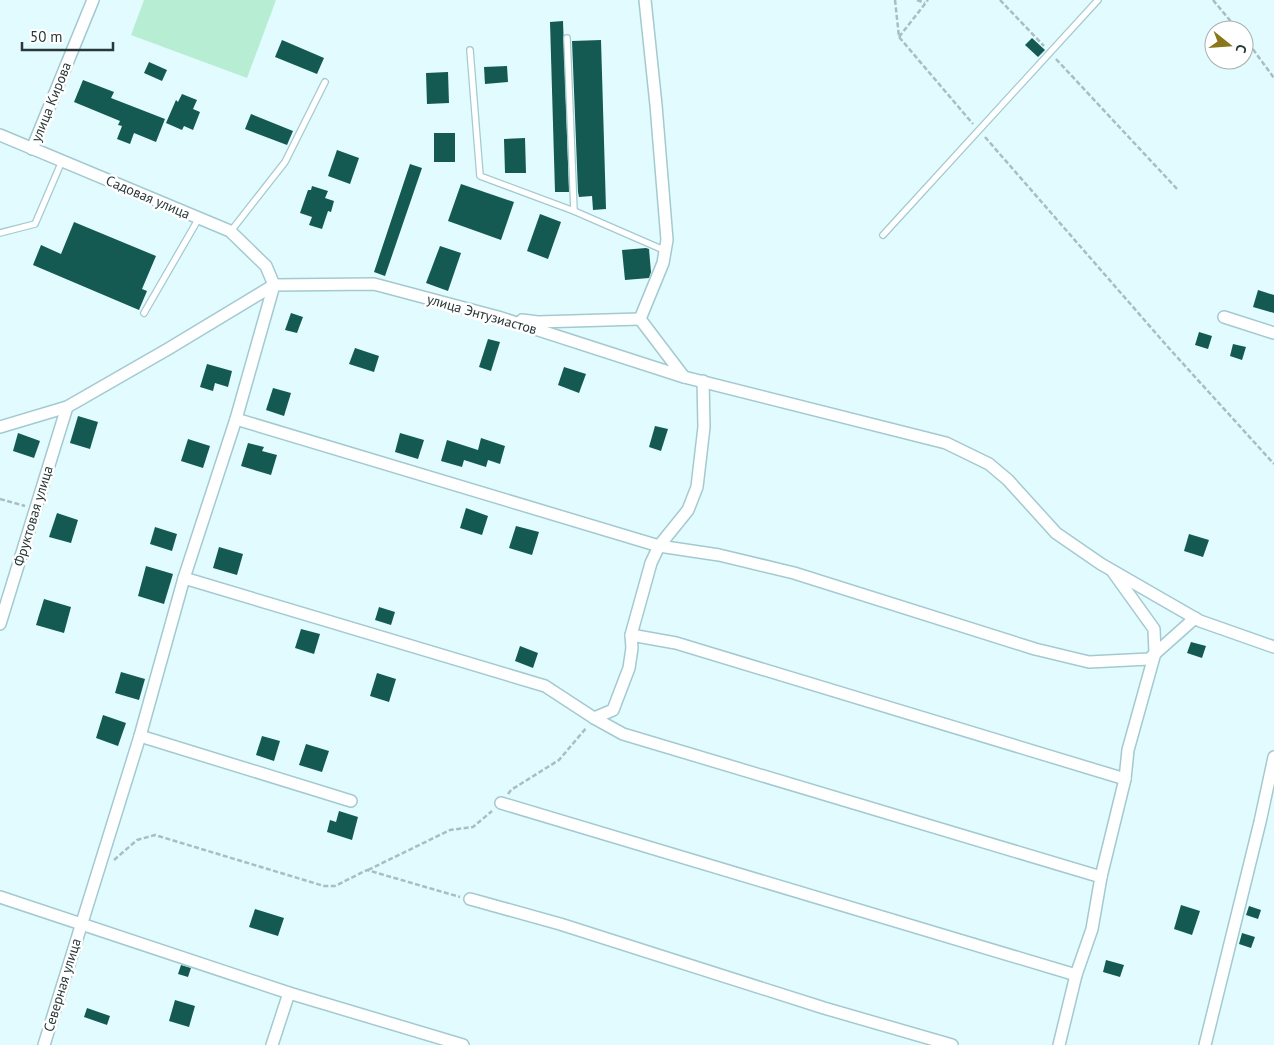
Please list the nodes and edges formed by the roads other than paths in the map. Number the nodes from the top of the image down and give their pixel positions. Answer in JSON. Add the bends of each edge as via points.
{"nodes":[{"id":1,"x":93,"y":0,"type":"edge"},
{"id":2,"x":645,"y":0,"type":"edge"},
{"id":3,"x":1098,"y":0,"type":"edge"},
{"id":4,"x":567,"y":38,"type":"dead end"},
{"id":5,"x":470,"y":50,"type":"dead end"},
{"id":6,"x":325,"y":82,"type":"dead end"},
{"id":7,"x":0,"y":135,"type":"edge"},
{"id":8,"x":32,"y":148,"type":"junction"},
{"id":9,"x":62,"y":161,"type":"junction"},
{"id":10,"x":574,"y":211,"type":"junction"},
{"id":11,"x":199,"y":218,"type":"junction"},
{"id":12,"x":230,"y":231,"type":"junction"},
{"id":13,"x":0,"y":233,"type":"edge"},
{"id":14,"x":883,"y":235,"type":"dead end"},
{"id":15,"x":666,"y":252,"type":"junction"},
{"id":16,"x":274,"y":285,"type":"junction"},
{"id":17,"x":144,"y":313,"type":"dead end"},
{"id":18,"x":498,"y":317,"type":"junction"},
{"id":19,"x":1224,"y":317,"type":"dead end"},
{"id":20,"x":640,"y":319,"type":"junction"},
{"id":21,"x":1274,"y":333,"type":"edge"},
{"id":22,"x":684,"y":377,"type":"junction"},
{"id":23,"x":703,"y":381,"type":"junction"},
{"id":24,"x":67,"y":407,"type":"junction"},
{"id":25,"x":236,"y":419,"type":"junction"},
{"id":26,"x":0,"y":427,"type":"edge"},
{"id":27,"x":659,"y":546,"type":"junction"},
{"id":28,"x":1110,"y":569,"type":"junction"},
{"id":29,"x":184,"y":578,"type":"junction"},
{"id":30,"x":1195,"y":618,"type":"junction"},
{"id":31,"x":0,"y":624,"type":"edge"},
{"id":32,"x":632,"y":635,"type":"junction"},
{"id":33,"x":1274,"y":647,"type":"edge"},
{"id":34,"x":1155,"y":653,"type":"junction"},
{"id":35,"x":594,"y":718,"type":"junction"},
{"id":36,"x":140,"y":736,"type":"junction"},
{"id":37,"x":1274,"y":757,"type":"edge"},
{"id":38,"x":1125,"y":779,"type":"junction"},
{"id":39,"x":351,"y":801,"type":"dead end"},
{"id":40,"x":501,"y":803,"type":"road end"},
{"id":41,"x":1101,"y":877,"type":"junction"},
{"id":42,"x":0,"y":897,"type":"edge"},
{"id":43,"x":470,"y":899,"type":"road end"},
{"id":44,"x":81,"y":924,"type":"junction"},
{"id":45,"x":1076,"y":975,"type":"junction"},
{"id":46,"x":289,"y":993,"type":"junction"},
{"id":47,"x":44,"y":1045,"type":"edge"},
{"id":48,"x":272,"y":1045,"type":"edge"},
{"id":49,"x":463,"y":1045,"type":"edge"},
{"id":50,"x":952,"y":1045,"type":"edge"},
{"id":51,"x":1059,"y":1045,"type":"edge"},
{"id":52,"x":1205,"y":1045,"type":"edge"}],
"edges":[{"from":1,"to":8,"type":"street","name":"улица Кирова"},
{"from":2,"to":15,"type":"street"},
{"from":3,"to":14,"type":"lane"},
{"from":4,"to":10,"type":"lane"},
{"from":5,"to":10,"type":"lane","via":[[480,176]]},
{"from":6,"to":12,"type":"lane","via":[[285,162]]},
{"from":7,"to":8,"type":"street","name":"Садовая улица"},
{"from":8,"to":9,"type":"street","name":"Садовая улица"},
{"from":9,"to":11,"type":"street","name":"Садовая улица"},
{"from":9,"to":13,"type":"lane","via":[[36,224]]},
{"from":10,"to":15,"type":"lane"},
{"from":11,"to":12,"type":"street","name":"Садовая улица"},
{"from":11,"to":17,"type":"lane"},
{"from":12,"to":16,"type":"street","name":"Садовая улица","via":[[266,266]]},
{"from":15,"to":20,"type":"street"},
{"from":16,"to":18,"type":"street","name":"улица Энтузиастов","via":[[374,284]]},
{"from":16,"to":24,"type":"street"},
{"from":16,"to":25,"type":"street","name":"Северная улица"},
{"from":18,"to":20,"type":"street","via":[[538,322]]},
{"from":18,"to":22,"type":"street","name":"улица Энтузиастов"},
{"from":19,"to":21,"type":"street"},
{"from":20,"to":22,"type":"street"},
{"from":22,"to":23,"type":"street","name":"улица Энтузиастов"},
{"from":23,"to":27,"type":"street","via":[[704,427],[697,487],[688,510]]},
{"from":23,"to":28,"type":"street","name":"улица Энтузиастов","via":[[946,444],[970,454],[1008,480],[1056,532]]},
{"from":24,"to":26,"type":"street"},
{"from":24,"to":31,"type":"street","name":"Фруктовая улица"},
{"from":25,"to":27,"type":"street"},
{"from":25,"to":29,"type":"street","name":"Северная улица"},
{"from":27,"to":32,"type":"street","via":[[651,563]]},
{"from":27,"to":34,"type":"street","via":[[719,555],[794,573],[1035,649],[1089,662],[1149,659]]},
{"from":28,"to":30,"type":"street","name":"улица Энтузиастов"},
{"from":28,"to":34,"type":"street","via":[[1154,629]]},
{"from":29,"to":35,"type":"street","via":[[545,686]]},
{"from":29,"to":36,"type":"street","name":"Северная улица"},
{"from":30,"to":33,"type":"street","name":"улица Энтузиастов"},
{"from":30,"to":34,"type":"street"},
{"from":32,"to":35,"type":"street","via":[[629,668],[613,710]]},
{"from":32,"to":38,"type":"street","via":[[676,643]]},
{"from":34,"to":38,"type":"street","via":[[1128,750]]},
{"from":35,"to":41,"type":"street","via":[[623,734]]},
{"from":36,"to":39,"type":"street"},
{"from":36,"to":44,"type":"street","name":"Северная улица"},
{"from":37,"to":52,"type":"street"},
{"from":38,"to":41,"type":"street"},
{"from":40,"to":45,"type":"street"},
{"from":41,"to":45,"type":"street","via":[[1092,929]]},
{"from":42,"to":44,"type":"street"},
{"from":43,"to":50,"type":"street"},
{"from":44,"to":46,"type":"street"},
{"from":44,"to":47,"type":"street","name":"Северная улица"},
{"from":45,"to":51,"type":"street"},
{"from":46,"to":48,"type":"street"},
{"from":46,"to":49,"type":"street"}]}
